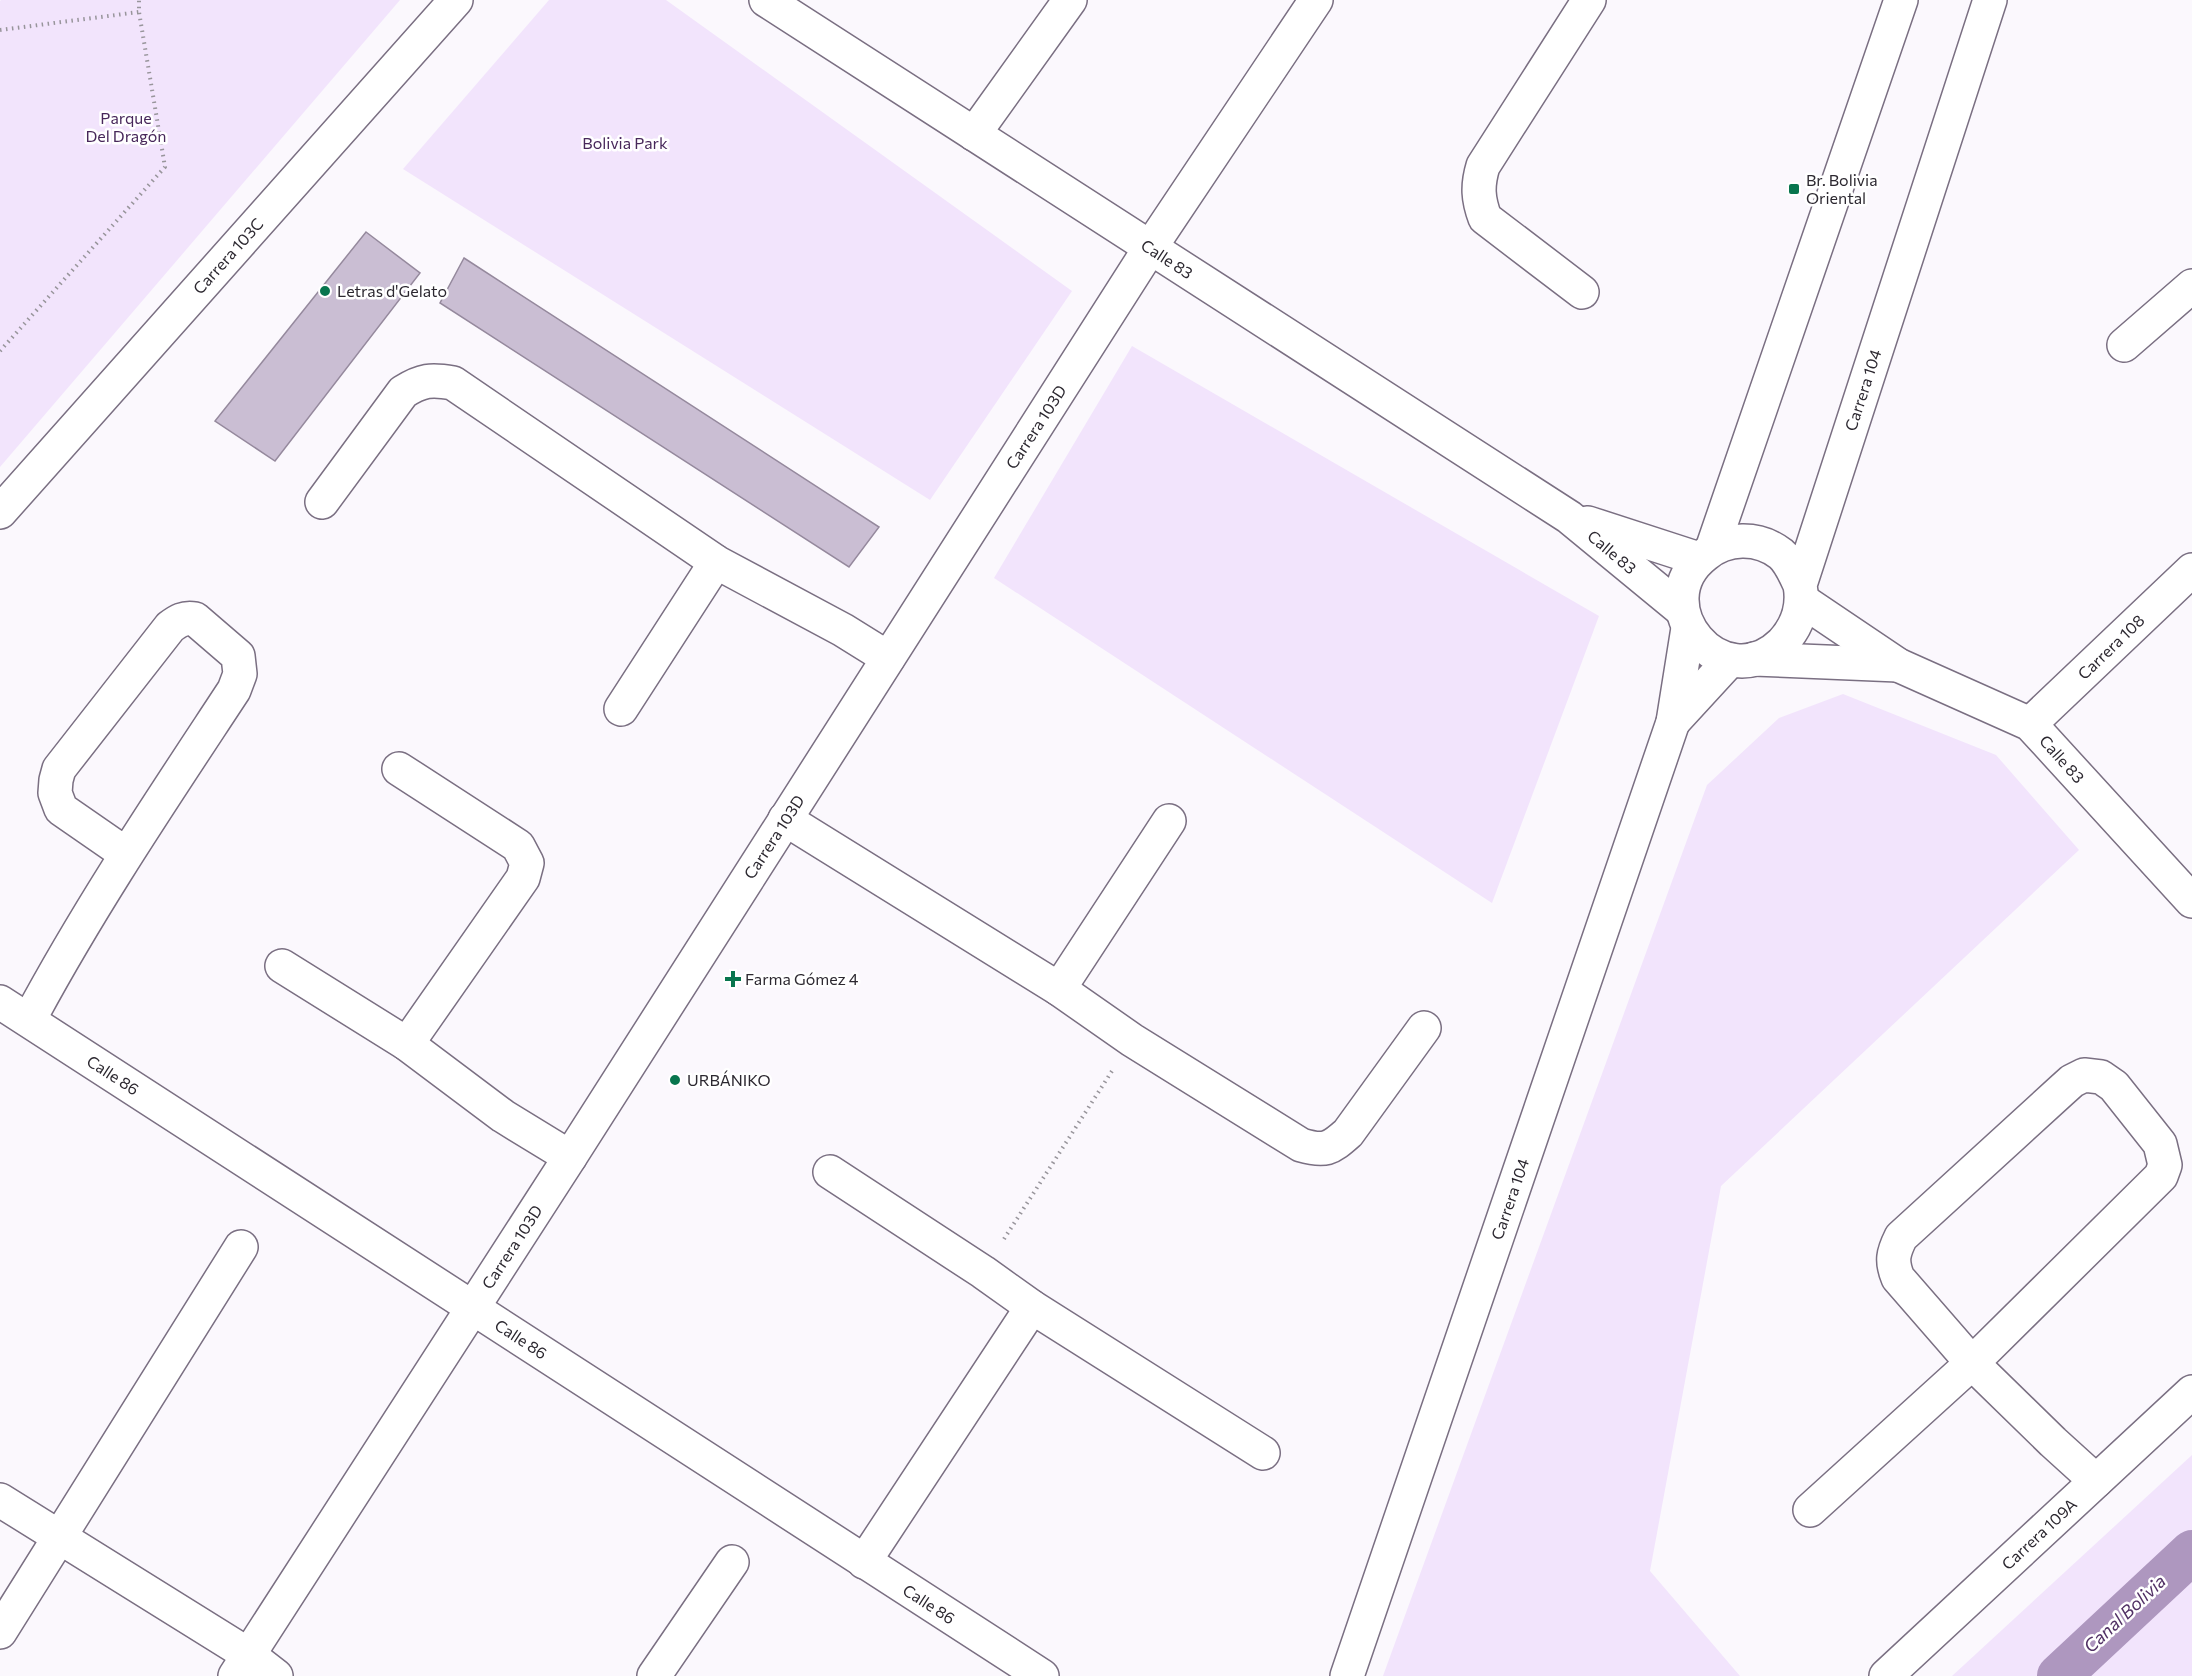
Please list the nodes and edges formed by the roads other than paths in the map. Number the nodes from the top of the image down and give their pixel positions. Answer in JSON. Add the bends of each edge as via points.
{"nodes":[{"id":1,"x":456,"y":0,"type":"edge"},
{"id":2,"x":766,"y":0,"type":"edge"},
{"id":3,"x":1070,"y":0,"type":"edge"},
{"id":4,"x":1316,"y":0,"type":"edge"},
{"id":5,"x":1589,"y":0,"type":"edge"},
{"id":6,"x":1901,"y":0,"type":"edge"},
{"id":7,"x":1990,"y":0,"type":"edge"},
{"id":8,"x":974,"y":135,"type":"junction"},
{"id":9,"x":1150,"y":248,"type":"junction"},
{"id":10,"x":2192,"y":286,"type":"edge"},
{"id":11,"x":1582,"y":292,"type":"dead end"},
{"id":12,"x":2124,"y":345,"type":"dead end"},
{"id":13,"x":322,"y":502,"type":"dead end"},
{"id":14,"x":0,"y":512,"type":"edge"},
{"id":15,"x":1569,"y":517,"type":"junction"},
{"id":16,"x":1705,"y":554,"type":"junction"},
{"id":17,"x":716,"y":562,"type":"junction"},
{"id":18,"x":2192,"y":570,"type":"edge"},
{"id":19,"x":1801,"y":593,"type":"junction"},
{"id":20,"x":1685,"y":619,"type":"junction"},
{"id":21,"x":888,"y":658,"type":"junction"},
{"id":22,"x":1742,"y":660,"type":"junction"},
{"id":23,"x":1898,"y":665,"type":"junction"},
{"id":24,"x":621,"y":709,"type":"dead end"},
{"id":25,"x":1673,"y":723,"type":"junction"},
{"id":26,"x":2030,"y":724,"type":"junction"},
{"id":27,"x":399,"y":769,"type":"dead end"},
{"id":28,"x":785,"y":819,"type":"junction"},
{"id":29,"x":1169,"y":821,"type":"dead end"},
{"id":30,"x":126,"y":854,"type":"junction"},
{"id":31,"x":2192,"y":901,"type":"edge"},
{"id":32,"x":282,"y":966,"type":"dead end"},
{"id":33,"x":1059,"y":989,"type":"junction"},
{"id":34,"x":0,"y":1002,"type":"edge"},
{"id":35,"x":29,"y":1020,"type":"junction"},
{"id":36,"x":1424,"y":1028,"type":"dead end"},
{"id":37,"x":407,"y":1044,"type":"junction"},
{"id":38,"x":570,"y":1157,"type":"junction"},
{"id":39,"x":830,"y":1172,"type":"dead end"},
{"id":40,"x":241,"y":1247,"type":"dead end"},
{"id":41,"x":1032,"y":1307,"type":"junction"},
{"id":42,"x":473,"y":1308,"type":"junction"},
{"id":43,"x":1972,"y":1364,"type":"junction"},
{"id":44,"x":2192,"y":1392,"type":"edge"},
{"id":45,"x":1263,"y":1453,"type":"dead end"},
{"id":46,"x":2096,"y":1481,"type":"junction"},
{"id":47,"x":0,"y":1500,"type":"edge"},
{"id":48,"x":1810,"y":1510,"type":"dead end"},
{"id":49,"x":59,"y":1538,"type":"junction"},
{"id":50,"x":732,"y":1562,"type":"dead end"},
{"id":51,"x":864,"y":1562,"type":"junction"},
{"id":52,"x":0,"y":1632,"type":"edge"},
{"id":53,"x":242,"y":1665,"type":"edge"},
{"id":54,"x":1003,"y":1666,"type":"edge"},
{"id":55,"x":276,"y":1676,"type":"edge"},
{"id":56,"x":654,"y":1676,"type":"edge"},
{"id":57,"x":1042,"y":1676,"type":"edge"},
{"id":58,"x":1347,"y":1676,"type":"edge"},
{"id":59,"x":1886,"y":1676,"type":"edge"}],
"edges":[{"from":1,"to":14,"type":"street","name":"Carrera 103C"},
{"from":2,"to":8,"type":"street","name":"Calle 83"},
{"from":3,"to":8,"type":"street"},
{"from":4,"to":9,"type":"street","name":"Carrera 103D"},
{"from":5,"to":11,"type":"street","via":[[1483,166],[1478,183],[1478,200],[1485,218]]},
{"from":6,"to":16,"type":"street"},
{"from":7,"to":19,"type":"street","name":"Carrera 104"},
{"from":8,"to":9,"type":"street","name":"Calle 83"},
{"from":9,"to":15,"type":"street","name":"Calle 83"},
{"from":9,"to":21,"type":"street","name":"Carrera 103D"},
{"from":10,"to":12,"type":"street"},
{"from":13,"to":17,"type":"street","via":[[403,392],[434,380],[453,383]]},
{"from":15,"to":16,"type":"street","name":"Calle 83"},
{"from":15,"to":20,"type":"street","name":"Calle 83"},
{"from":16,"to":19,"type":"street","via":[[1729,542],[1765,545],[1793,569]]},
{"from":16,"to":20,"type":"street","via":[[1688,574],[1682,591]]},
{"from":17,"to":21,"type":"street"},
{"from":17,"to":24,"type":"street"},
{"from":18,"to":26,"type":"street","name":"Carrera 108"},
{"from":19,"to":22,"type":"street","name":"Carrera 104","via":[[1798,618],[1789,635],[1775,649]]},
{"from":19,"to":23,"type":"street","name":"Calle 83"},
{"from":20,"to":22,"type":"street","via":[[1697,639],[1712,651]]},
{"from":20,"to":25,"type":"street","name":"Carrera 104"},
{"from":21,"to":28,"type":"street","name":"Carrera 103D"},
{"from":22,"to":23,"type":"street","name":"Calle 83"},
{"from":22,"to":25,"type":"street","name":"Carrera 104"},
{"from":23,"to":26,"type":"street","name":"Calle 83"},
{"from":25,"to":58,"type":"street","name":"Carrera 104"},
{"from":26,"to":31,"type":"street","name":"Calle 83"},
{"from":27,"to":37,"type":"street","via":[[518,846],[526,863],[523,878]]},
{"from":28,"to":33,"type":"street"},
{"from":28,"to":38,"type":"street","name":"Carrera 103D"},
{"from":29,"to":33,"type":"street"},
{"from":30,"to":30,"type":"street","via":[[234,690],[240,674],[238,656],[195,619],[179,620],[170,627],[59,769],[55,793],[61,809]]},
{"from":30,"to":35,"type":"street"},
{"from":32,"to":37,"type":"street"},
{"from":33,"to":36,"type":"street","via":[[1132,1040],[1300,1145],[1318,1150],[1332,1147],[1348,1133]]},
{"from":34,"to":35,"type":"street","name":"Calle 86"},
{"from":35,"to":42,"type":"street","name":"Calle 86"},
{"from":37,"to":38,"type":"street","via":[[503,1116]]},
{"from":38,"to":42,"type":"street","name":"Carrera 103D"},
{"from":39,"to":41,"type":"street"},
{"from":40,"to":49,"type":"street"},
{"from":41,"to":45,"type":"street"},
{"from":41,"to":51,"type":"street"},
{"from":42,"to":51,"type":"street","name":"Calle 86"},
{"from":42,"to":53,"type":"street","name":"Carrera 103D"},
{"from":43,"to":43,"type":"street","via":[[1898,1278],[1894,1252],[1901,1237],[2072,1081],[2084,1075],[2101,1077],[2114,1086],[2160,1144],[2165,1165],[2161,1176]]},
{"from":43,"to":46,"type":"street"},
{"from":43,"to":48,"type":"street"},
{"from":44,"to":46,"type":"street","name":"Carrera 109A"},
{"from":46,"to":59,"type":"street","name":"Carrera 109A"},
{"from":47,"to":49,"type":"street"},
{"from":49,"to":52,"type":"street"},
{"from":49,"to":53,"type":"street"},
{"from":50,"to":56,"type":"street"},
{"from":51,"to":54,"type":"street","name":"Calle 86"},
{"from":53,"to":55,"type":"street"},
{"from":54,"to":57,"type":"street","name":"Calle 86"}]}
